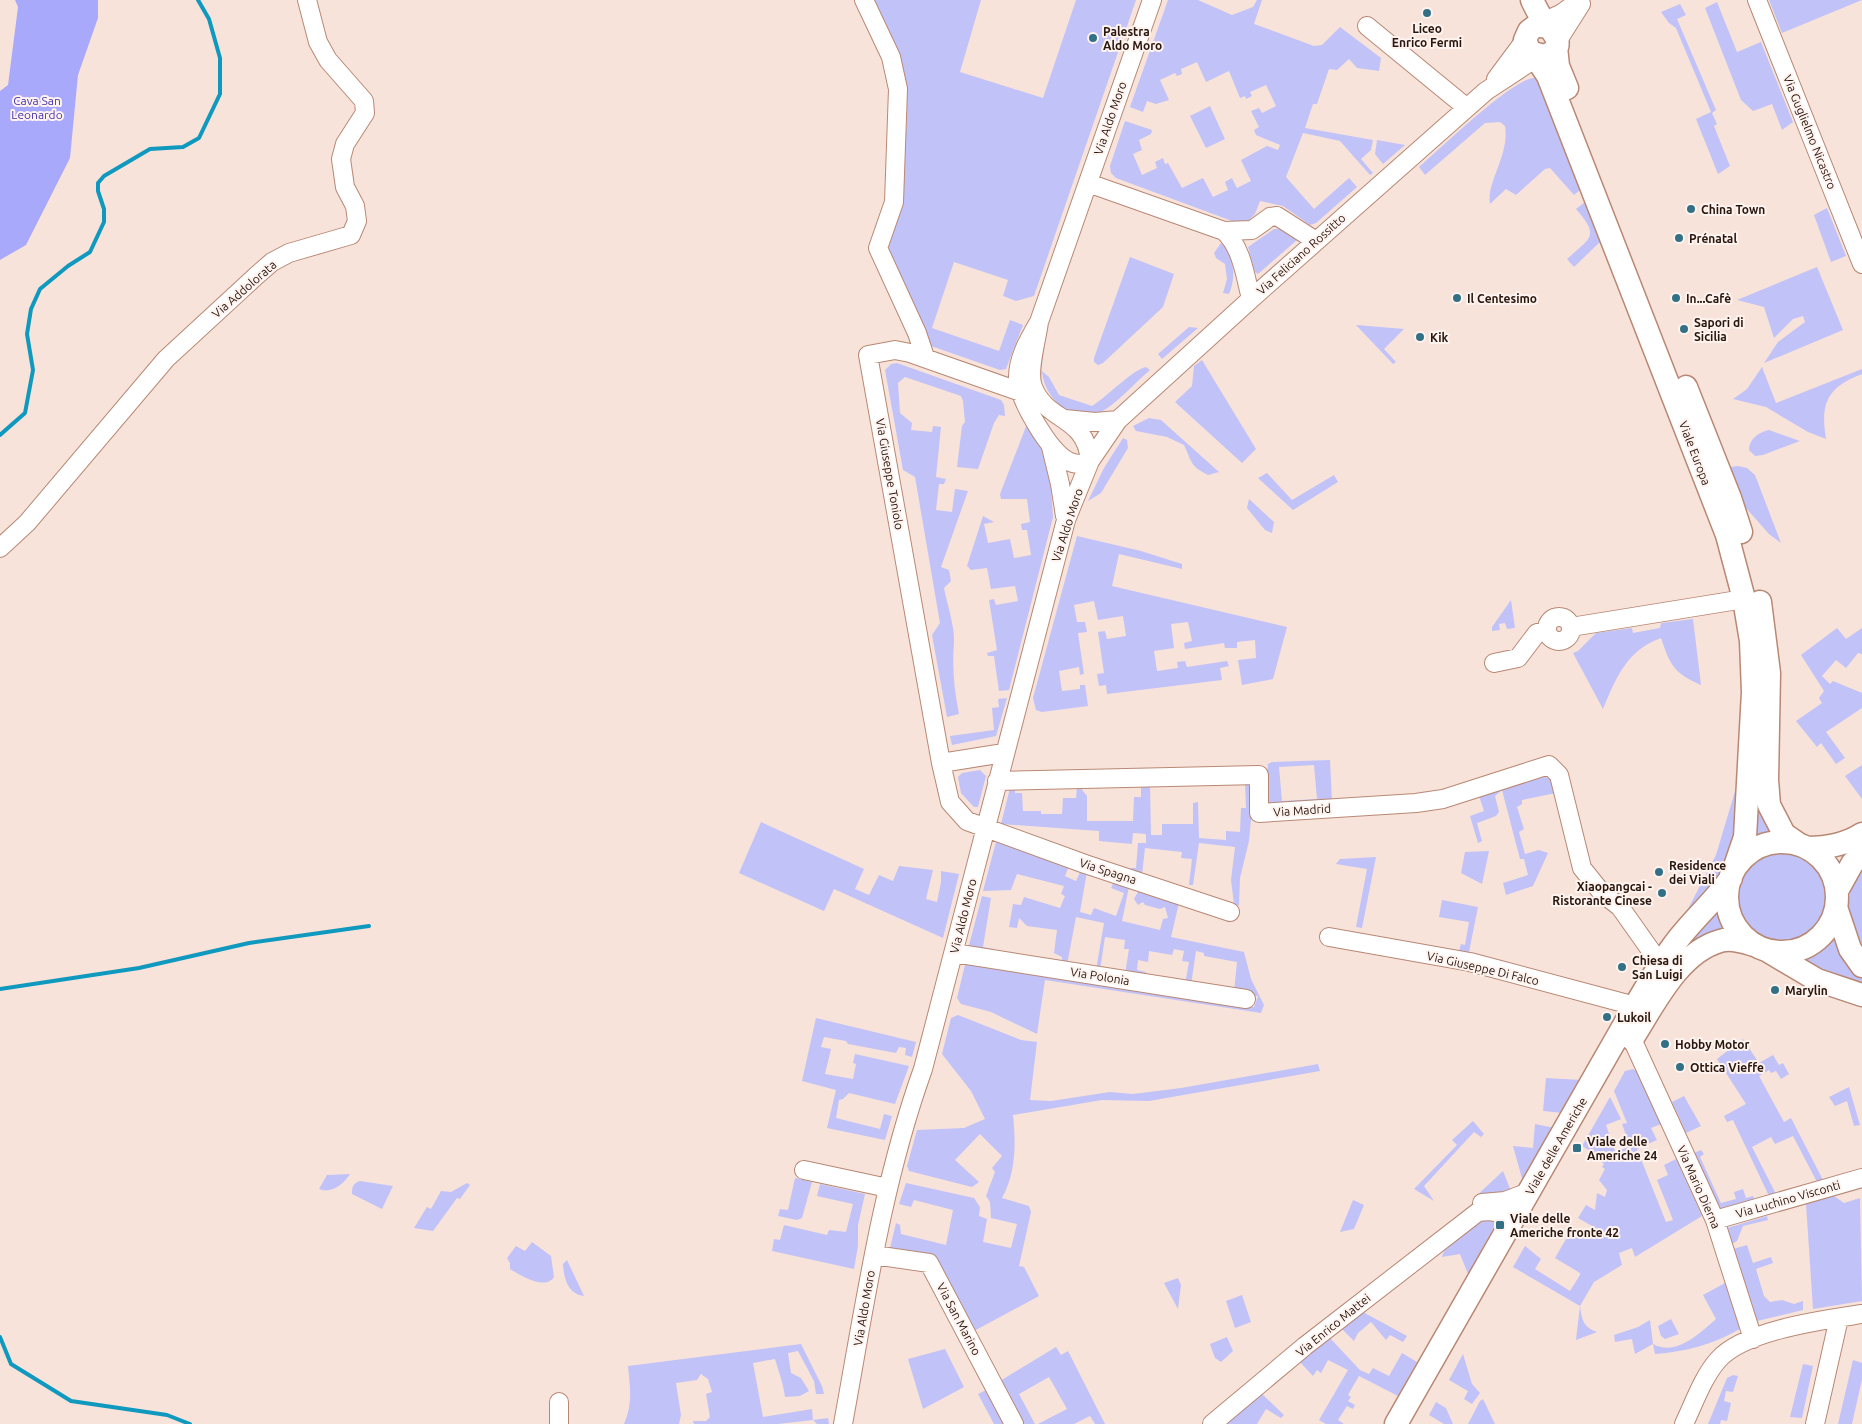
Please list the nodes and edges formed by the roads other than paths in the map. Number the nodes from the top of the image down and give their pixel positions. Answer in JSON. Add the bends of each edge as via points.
{"nodes":[{"id":1,"x":308,"y":0,"type":"edge"},
{"id":2,"x":864,"y":0,"type":"edge"},
{"id":3,"x":1152,"y":0,"type":"edge"},
{"id":4,"x":1519,"y":0,"type":"edge"},
{"id":5,"x":1532,"y":0,"type":"edge"},
{"id":6,"x":1580,"y":0,"type":"edge"},
{"id":7,"x":1584,"y":0,"type":"edge"},
{"id":8,"x":1757,"y":0,"type":"edge"},
{"id":9,"x":1367,"y":26,"type":"dead end"},
{"id":10,"x":1541,"y":41,"type":"junction"},
{"id":11,"x":1467,"y":108,"type":"junction"},
{"id":12,"x":1088,"y":183,"type":"junction"},
{"id":13,"x":1854,"y":222,"type":"edge"},
{"id":14,"x":1252,"y":230,"type":"junction"},
{"id":15,"x":1224,"y":231,"type":"junction"},
{"id":16,"x":1316,"y":241,"type":"junction"},
{"id":17,"x":1237,"y":248,"type":"junction"},
{"id":18,"x":1862,"y":264,"type":"edge"},
{"id":19,"x":1251,"y":298,"type":"junction"},
{"id":20,"x":925,"y":358,"type":"junction"},
{"id":21,"x":1027,"y":390,"type":"junction"},
{"id":22,"x":1065,"y":419,"type":"junction"},
{"id":23,"x":1118,"y":420,"type":"junction"},
{"id":24,"x":1050,"y":444,"type":"junction"},
{"id":25,"x":1090,"y":461,"type":"junction"},
{"id":26,"x":1066,"y":520,"type":"junction"},
{"id":27,"x":0,"y":548,"type":"edge"},
{"id":28,"x":1744,"y":599,"type":"junction"},
{"id":29,"x":1494,"y":663,"type":"dead end"},
{"id":30,"x":1004,"y":754,"type":"junction"},
{"id":31,"x":942,"y":763,"type":"junction"},
{"id":32,"x":997,"y":781,"type":"junction"},
{"id":33,"x":986,"y":828,"type":"junction"},
{"id":34,"x":1862,"y":834,"type":"edge"},
{"id":35,"x":1804,"y":847,"type":"junction"},
{"id":36,"x":1862,"y":853,"type":"edge"},
{"id":37,"x":1732,"y":875,"type":"junction"},
{"id":38,"x":1837,"y":899,"type":"junction"},
{"id":39,"x":1230,"y":912,"type":"dead end"},
{"id":40,"x":1329,"y":937,"type":"dead end"},
{"id":41,"x":1761,"y":948,"type":"junction"},
{"id":42,"x":954,"y":953,"type":"junction"},
{"id":43,"x":1661,"y":965,"type":"junction"},
{"id":44,"x":1862,"y":966,"type":"edge"},
{"id":45,"x":1862,"y":995,"type":"edge"},
{"id":46,"x":1246,"y":999,"type":"dead end"},
{"id":47,"x":1635,"y":1006,"type":"junction"},
{"id":48,"x":1632,"y":1039,"type":"junction"},
{"id":49,"x":804,"y":1170,"type":"dead end"},
{"id":50,"x":1862,"y":1178,"type":"edge"},
{"id":51,"x":888,"y":1188,"type":"junction"},
{"id":52,"x":1529,"y":1192,"type":"junction"},
{"id":53,"x":1715,"y":1220,"type":"junction"},
{"id":54,"x":1511,"y":1224,"type":"junction"},
{"id":55,"x":1457,"y":1228,"type":"junction"},
{"id":56,"x":874,"y":1255,"type":"junction"},
{"id":57,"x":1862,"y":1314,"type":"edge"},
{"id":58,"x":1839,"y":1318,"type":"junction"},
{"id":59,"x":1753,"y":1339,"type":"junction"},
{"id":60,"x":559,"y":1402,"type":"dead end"},
{"id":61,"x":559,"y":1424,"type":"edge"},
{"id":62,"x":843,"y":1424,"type":"edge"},
{"id":63,"x":1014,"y":1424,"type":"edge"},
{"id":64,"x":1212,"y":1424,"type":"edge"},
{"id":65,"x":1396,"y":1424,"type":"edge"},
{"id":66,"x":1411,"y":1424,"type":"edge"},
{"id":67,"x":1684,"y":1424,"type":"edge"},
{"id":68,"x":1815,"y":1424,"type":"edge"}],
"edges":[{"from":1,"to":27,"type":"street","name":"Via Addolorata","via":[[321,48],[364,101],[365,113],[345,144],[341,159],[345,187],[355,206],[357,221],[351,235],[290,253],[272,262],[256,276],[166,359],[33,515]]},
{"from":2,"to":20,"type":"street","via":[[891,57],[898,89],[894,202],[878,248]]},
{"from":3,"to":12,"type":"street","name":"Via Aldo Moro"},
{"from":4,"to":10,"type":"main road","name":"Viale Europa"},
{"from":5,"to":10,"type":"main road","name":"Viale Europa"},
{"from":6,"to":10,"type":"street","name":"Via Feliciano Rossitto","via":[[1562,13]]},
{"from":7,"to":10,"type":"street"},
{"from":8,"to":13,"type":"street","name":"Via Guglielmo Nicastro"},
{"from":9,"to":11,"type":"street"},
{"from":10,"to":11,"type":"street","name":"Via Feliciano Rossitto"},
{"from":10,"to":28,"type":"main road","name":"Viale Europa","via":[[1548,76],[1727,535]]},
{"from":10,"to":35,"type":"main road","name":"Viale Europa","via":[[1558,66],[1717,463],[1742,534],[1756,582],[1766,640],[1769,805],[1784,834]]},
{"from":11,"to":16,"type":"street","name":"Via Feliciano Rossitto"},
{"from":12,"to":15,"type":"street"},
{"from":12,"to":21,"type":"street","name":"Via Aldo Moro","via":[[1039,322]]},
{"from":13,"to":18,"type":"street","name":"Via Guglielmo Nicastro"},
{"from":14,"to":15,"type":"street"},
{"from":14,"to":16,"type":"street","via":[[1270,217],[1277,216]]},
{"from":14,"to":17,"type":"street","via":[[1242,238]]},
{"from":15,"to":17,"type":"street"},
{"from":16,"to":19,"type":"street","name":"Via Feliciano Rossitto"},
{"from":17,"to":19,"type":"street"},
{"from":19,"to":23,"type":"street","name":"Via Feliciano Rossitto"},
{"from":20,"to":21,"type":"street","name":"Via Giuseppe Toniolo"},
{"from":20,"to":31,"type":"street","name":"Via Giuseppe Toniolo","via":[[895,350],[868,355]]},
{"from":21,"to":22,"type":"street"},
{"from":21,"to":24,"type":"street","via":[[1030,412]]},
{"from":22,"to":23,"type":"street"},
{"from":22,"to":25,"type":"street","via":[[1082,434],[1089,447]]},
{"from":23,"to":25,"type":"street","name":"Via Aldo Moro"},
{"from":24,"to":25,"type":"street","via":[[1066,460],[1074,463]]},
{"from":24,"to":26,"type":"street"},
{"from":25,"to":26,"type":"street","name":"Via Aldo Moro"},
{"from":26,"to":30,"type":"street","name":"Via Aldo Moro"},
{"from":28,"to":29,"type":"street","via":[[1571,627],[1564,618],[1556,617],[1550,621],[1547,630],[1537,633],[1518,658]]},
{"from":28,"to":37,"type":"main road","name":"Viale Europa","via":[[1753,692],[1745,837]]},
{"from":30,"to":31,"type":"street"},
{"from":30,"to":32,"type":"street","name":"Via Aldo Moro"},
{"from":31,"to":33,"type":"street","name":"Via Spagna","via":[[950,802],[967,821]]},
{"from":32,"to":33,"type":"street","name":"Via Aldo Moro"},
{"from":32,"to":43,"type":"street","name":"Via Madrid","via":[[1259,774],[1259,813],[1443,799],[1549,765],[1559,775],[1582,868],[1602,893],[1620,907]]},
{"from":33,"to":39,"type":"street","name":"Via Spagna"},
{"from":33,"to":42,"type":"street","name":"Via Aldo Moro"},
{"from":34,"to":35,"type":"main road","via":[[1836,846]]},
{"from":35,"to":37,"type":"main road","via":[[1785,842],[1762,846],[1742,859]]},
{"from":35,"to":38,"type":"main road","via":[[1827,866]]},
{"from":36,"to":38,"type":"main road","via":[[1852,864]]},
{"from":37,"to":41,"type":"main road","via":[[1728,891],[1730,916],[1744,937]]},
{"from":37,"to":43,"type":"main road","name":"Viale delle Americhe","via":[[1715,900],[1677,940]]},
{"from":38,"to":41,"type":"main road","via":[[1826,930],[1812,944],[1794,952]]},
{"from":38,"to":44,"type":"main road","via":[[1850,949]]},
{"from":40,"to":47,"type":"street","name":"Via Giuseppe Di Falco","via":[[1470,962]]},
{"from":41,"to":45,"type":"main road","via":[[1817,980]]},
{"from":41,"to":48,"type":"main road","name":"Viale delle Americhe","via":[[1722,940],[1692,956],[1669,983]]},
{"from":42,"to":46,"type":"street","name":"Via Polonia"},
{"from":42,"to":51,"type":"street","name":"Via Aldo Moro"},
{"from":43,"to":47,"type":"main road","name":"Viale delle Americhe"},
{"from":47,"to":52,"type":"main road","name":"Viale delle Americhe"},
{"from":48,"to":53,"type":"street","name":"Via Mario Dierna"},
{"from":48,"to":66,"type":"main road","name":"Viale delle Americhe"},
{"from":49,"to":51,"type":"street"},
{"from":50,"to":53,"type":"street","name":"Via Luchino Visconti"},
{"from":51,"to":56,"type":"street","name":"Via Aldo Moro"},
{"from":52,"to":54,"type":"main road","name":"Viale delle Americhe"},
{"from":52,"to":55,"type":"street","via":[[1504,1201],[1482,1203],[1465,1214]]},
{"from":53,"to":59,"type":"street","name":"Via Mario Dierna"},
{"from":54,"to":55,"type":"street","via":[[1505,1215],[1490,1210],[1478,1212]]},
{"from":54,"to":65,"type":"main road","name":"Viale delle Americhe"},
{"from":55,"to":64,"type":"street","name":"Via Enrico Mattei","via":[[1305,1346]]},
{"from":56,"to":62,"type":"street","name":"Via Aldo Moro"},
{"from":56,"to":63,"type":"street","name":"Via San Marino","via":[[929,1263]]},
{"from":57,"to":58,"type":"street"},
{"from":58,"to":59,"type":"street","via":[[1783,1328]]},
{"from":58,"to":68,"type":"street"},
{"from":59,"to":67,"type":"street","via":[[1732,1348],[1718,1359]]},
{"from":60,"to":61,"type":"street"}]}
